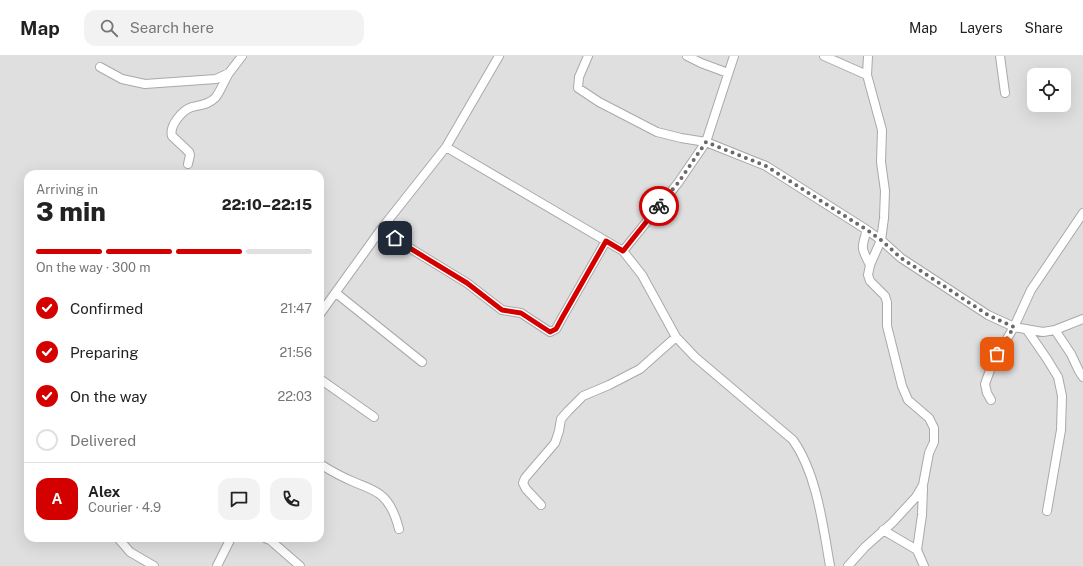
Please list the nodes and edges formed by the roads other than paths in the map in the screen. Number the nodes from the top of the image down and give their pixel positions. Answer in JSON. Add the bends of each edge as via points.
{"nodes":[{"id":1,"x":242,"y":56,"type":"edge"},
{"id":2,"x":499,"y":56,"type":"edge"},
{"id":3,"x":588,"y":56,"type":"edge"},
{"id":4,"x":687,"y":56,"type":"edge"},
{"id":5,"x":734,"y":56,"type":"edge"},
{"id":6,"x":824,"y":56,"type":"edge"},
{"id":7,"x":868,"y":56,"type":"edge"},
{"id":8,"x":1000,"y":56,"type":"edge"},
{"id":9,"x":100,"y":67,"type":"dead end"},
{"id":10,"x":228,"y":73,"type":"junction"},
{"id":11,"x":728,"y":73,"type":"junction"},
{"id":12,"x":867,"y":75,"type":"junction"},
{"id":13,"x":1005,"y":93,"type":"dead end"},
{"id":14,"x":706,"y":142,"type":"junction"},
{"id":15,"x":446,"y":147,"type":"junction"},
{"id":16,"x":188,"y":164,"type":"dead end"},
{"id":17,"x":1083,"y":213,"type":"edge"},
{"id":18,"x":382,"y":228,"type":"junction"},
{"id":19,"x":867,"y":230,"type":"junction"},
{"id":20,"x":881,"y":240,"type":"junction"},
{"id":21,"x":606,"y":241,"type":"junction"},
{"id":22,"x":623,"y":251,"type":"junction"},
{"id":23,"x":870,"y":265,"type":"junction"},
{"id":24,"x":336,"y":293,"type":"junction"},
{"id":25,"x":324,"y":309,"type":"edge"},
{"id":26,"x":1083,"y":319,"type":"edge"},
{"id":27,"x":1014,"y":327,"type":"junction"},
{"id":28,"x":1028,"y":330,"type":"junction"},
{"id":29,"x":1055,"y":330,"type":"junction"},
{"id":30,"x":676,"y":337,"type":"junction"},
{"id":31,"x":422,"y":362,"type":"dead end"},
{"id":32,"x":1083,"y":377,"type":"edge"},
{"id":33,"x":324,"y":382,"type":"edge"},
{"id":34,"x":991,"y":400,"type":"dead end"},
{"id":35,"x":374,"y":417,"type":"dead end"},
{"id":36,"x":324,"y":467,"type":"edge"},
{"id":37,"x":923,"y":485,"type":"junction"},
{"id":38,"x":541,"y":505,"type":"dead end"},
{"id":39,"x":1047,"y":511,"type":"dead end"},
{"id":40,"x":399,"y":529,"type":"dead end"},
{"id":41,"x":884,"y":530,"type":"junction"},
{"id":42,"x":121,"y":542,"type":"edge"},
{"id":43,"x":229,"y":542,"type":"edge"},
{"id":44,"x":272,"y":542,"type":"edge"},
{"id":45,"x":917,"y":550,"type":"junction"},
{"id":46,"x":154,"y":566,"type":"edge"},
{"id":47,"x":217,"y":566,"type":"edge"},
{"id":48,"x":300,"y":566,"type":"edge"},
{"id":49,"x":830,"y":566,"type":"edge"},
{"id":50,"x":848,"y":566,"type":"edge"},
{"id":51,"x":924,"y":566,"type":"edge"}],
"edges":[{"from":1,"to":10,"type":"street"},
{"from":2,"to":15,"type":"street"},
{"from":3,"to":14,"type":"street","via":[[579,77],[578,88],[599,102],[657,132]]},
{"from":4,"to":11,"type":"street"},
{"from":5,"to":11,"type":"street"},
{"from":6,"to":12,"type":"street"},
{"from":7,"to":12,"type":"street"},
{"from":8,"to":13,"type":"street"},
{"from":9,"to":10,"type":"street","via":[[122,79],[145,84],[216,79]]},
{"from":10,"to":16,"type":"street","via":[[216,98],[203,105],[191,107],[182,113],[173,125],[172,136],[189,152]]},
{"from":11,"to":14,"type":"street"},
{"from":12,"to":20,"type":"street","via":[[882,130],[881,162],[885,191]]},
{"from":14,"to":19,"type":"street","via":[[766,166]]},
{"from":14,"to":22,"type":"street","via":[[678,183]]},
{"from":15,"to":18,"type":"street"},
{"from":15,"to":21,"type":"street"},
{"from":17,"to":27,"type":"street","via":[[1031,290]]},
{"from":18,"to":21,"type":"street","via":[[467,283],[502,310],[521,313],[550,332],[556,329]]},
{"from":18,"to":24,"type":"street"},
{"from":19,"to":20,"type":"street"},
{"from":19,"to":23,"type":"street","via":[[862,251]]},
{"from":20,"to":23,"type":"street"},
{"from":20,"to":27,"type":"street","via":[[901,258],[988,315]]},
{"from":21,"to":22,"type":"street"},
{"from":22,"to":30,"type":"street","via":[[642,275]]},
{"from":23,"to":37,"type":"street","via":[[870,281],[885,296],[887,302],[887,326],[902,386],[908,400],[929,418],[934,428],[934,442],[929,453]]},
{"from":24,"to":25,"type":"street"},
{"from":24,"to":31,"type":"street"},
{"from":26,"to":29,"type":"street"},
{"from":27,"to":28,"type":"street"},
{"from":27,"to":34,"type":"street","via":[[990,368],[985,384]]},
{"from":28,"to":29,"type":"street"},
{"from":28,"to":39,"type":"street","via":[[1058,377],[1062,396],[1061,430]]},
{"from":29,"to":32,"type":"street"},
{"from":30,"to":38,"type":"street","via":[[640,369],[584,396],[561,419],[555,442],[523,483]]},
{"from":30,"to":49,"type":"street","via":[[695,358],[794,440],[802,452],[819,507]]},
{"from":33,"to":35,"type":"street"},
{"from":36,"to":40,"type":"street","via":[[382,496],[396,517]]},
{"from":37,"to":41,"type":"street","via":[[916,497]]},
{"from":37,"to":45,"type":"street"},
{"from":41,"to":45,"type":"street"},
{"from":41,"to":50,"type":"street"},
{"from":42,"to":46,"type":"street","via":[[130,552]]},
{"from":43,"to":47,"type":"street"},
{"from":44,"to":48,"type":"street"},
{"from":45,"to":51,"type":"street"}]}
